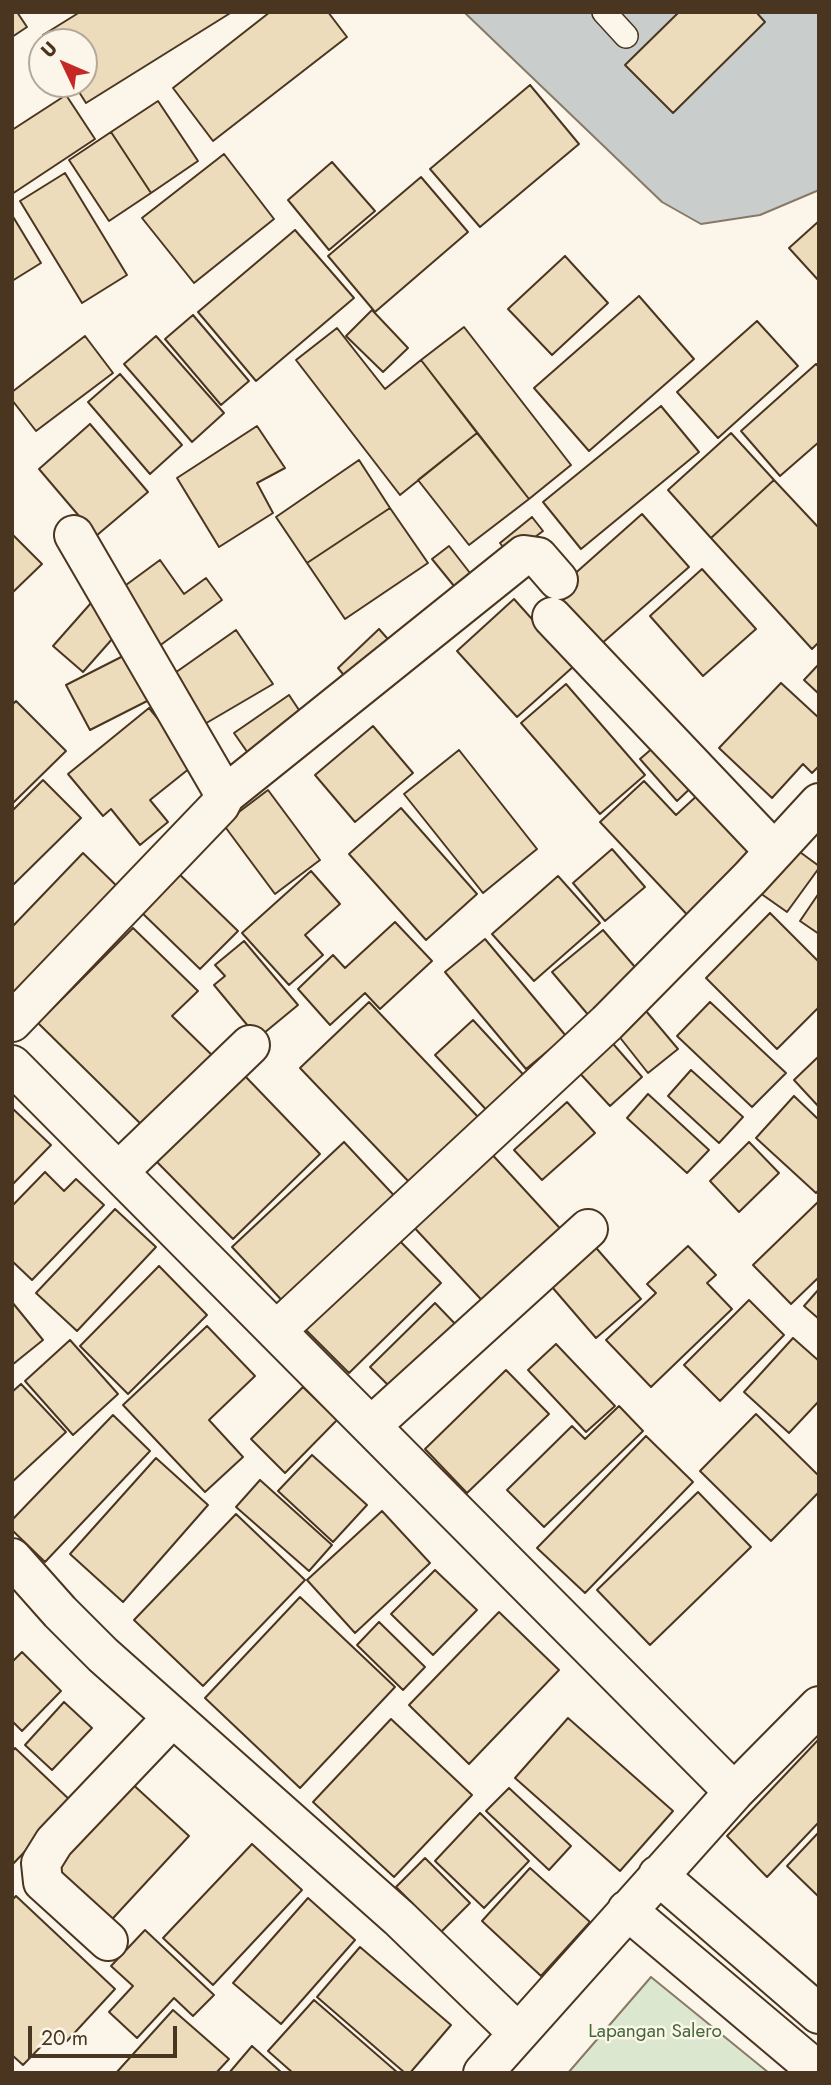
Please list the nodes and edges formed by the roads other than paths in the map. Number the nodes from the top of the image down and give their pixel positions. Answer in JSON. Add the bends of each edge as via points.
{"nodes":[{"id":1,"x":604,"y":12,"type":"edge"},
{"id":2,"x":626,"y":36,"type":"dead end"},
{"id":3,"x":74,"y":535,"type":"dead end"},
{"id":4,"x":558,"y":580,"type":"dead end"},
{"id":5,"x":552,"y":617,"type":"dead end"},
{"id":6,"x":225,"y":795,"type":"junction"},
{"id":7,"x":819,"y":803,"type":"edge"},
{"id":8,"x":774,"y":851,"type":"junction"},
{"id":9,"x":12,"y":1022,"type":"edge"},
{"id":10,"x":250,"y":1045,"type":"dead end"},
{"id":11,"x":12,"y":1065,"type":"edge"},
{"id":12,"x":119,"y":1171,"type":"junction"},
{"id":13,"x":588,"y":1229,"type":"dead end"},
{"id":14,"x":275,"y":1331,"type":"junction"},
{"id":15,"x":371,"y":1426,"type":"junction"},
{"id":16,"x":12,"y":1558,"type":"edge"},
{"id":17,"x":819,"y":1706,"type":"edge"},
{"id":18,"x":173,"y":1717,"type":"junction"},
{"id":19,"x":734,"y":1792,"type":"junction"},
{"id":20,"x":658,"y":1875,"type":"junction"},
{"id":21,"x":627,"y":1910,"type":"junction"},
{"id":22,"x":108,"y":1941,"type":"dead end"},
{"id":23,"x":819,"y":2014,"type":"edge"},
{"id":24,"x":517,"y":2032,"type":"junction"},
{"id":25,"x":819,"y":2072,"type":"edge"},
{"id":26,"x":483,"y":2073,"type":"edge"}],
"edges":[{"from":1,"to":2,"type":"lane"},
{"from":3,"to":6,"type":"street"},
{"from":4,"to":6,"type":"street","via":[[538,557],[524,555]]},
{"from":5,"to":8,"type":"street"},
{"from":6,"to":9,"type":"street"},
{"from":7,"to":8,"type":"street"},
{"from":8,"to":14,"type":"street","via":[[607,1023]]},
{"from":10,"to":12,"type":"street"},
{"from":11,"to":12,"type":"street"},
{"from":12,"to":14,"type":"street"},
{"from":13,"to":15,"type":"street"},
{"from":14,"to":15,"type":"street"},
{"from":15,"to":19,"type":"street"},
{"from":16,"to":18,"type":"street","via":[[103,1655]]},
{"from":17,"to":19,"type":"street"},
{"from":18,"to":22,"type":"street","via":[[54,1842],[41,1863],[43,1882]]},
{"from":18,"to":24,"type":"street","via":[[399,1918]]},
{"from":19,"to":20,"type":"street"},
{"from":20,"to":21,"type":"street"},
{"from":20,"to":23,"type":"street"},
{"from":21,"to":24,"type":"street"},
{"from":21,"to":25,"type":"street"},
{"from":24,"to":26,"type":"street"}]}
